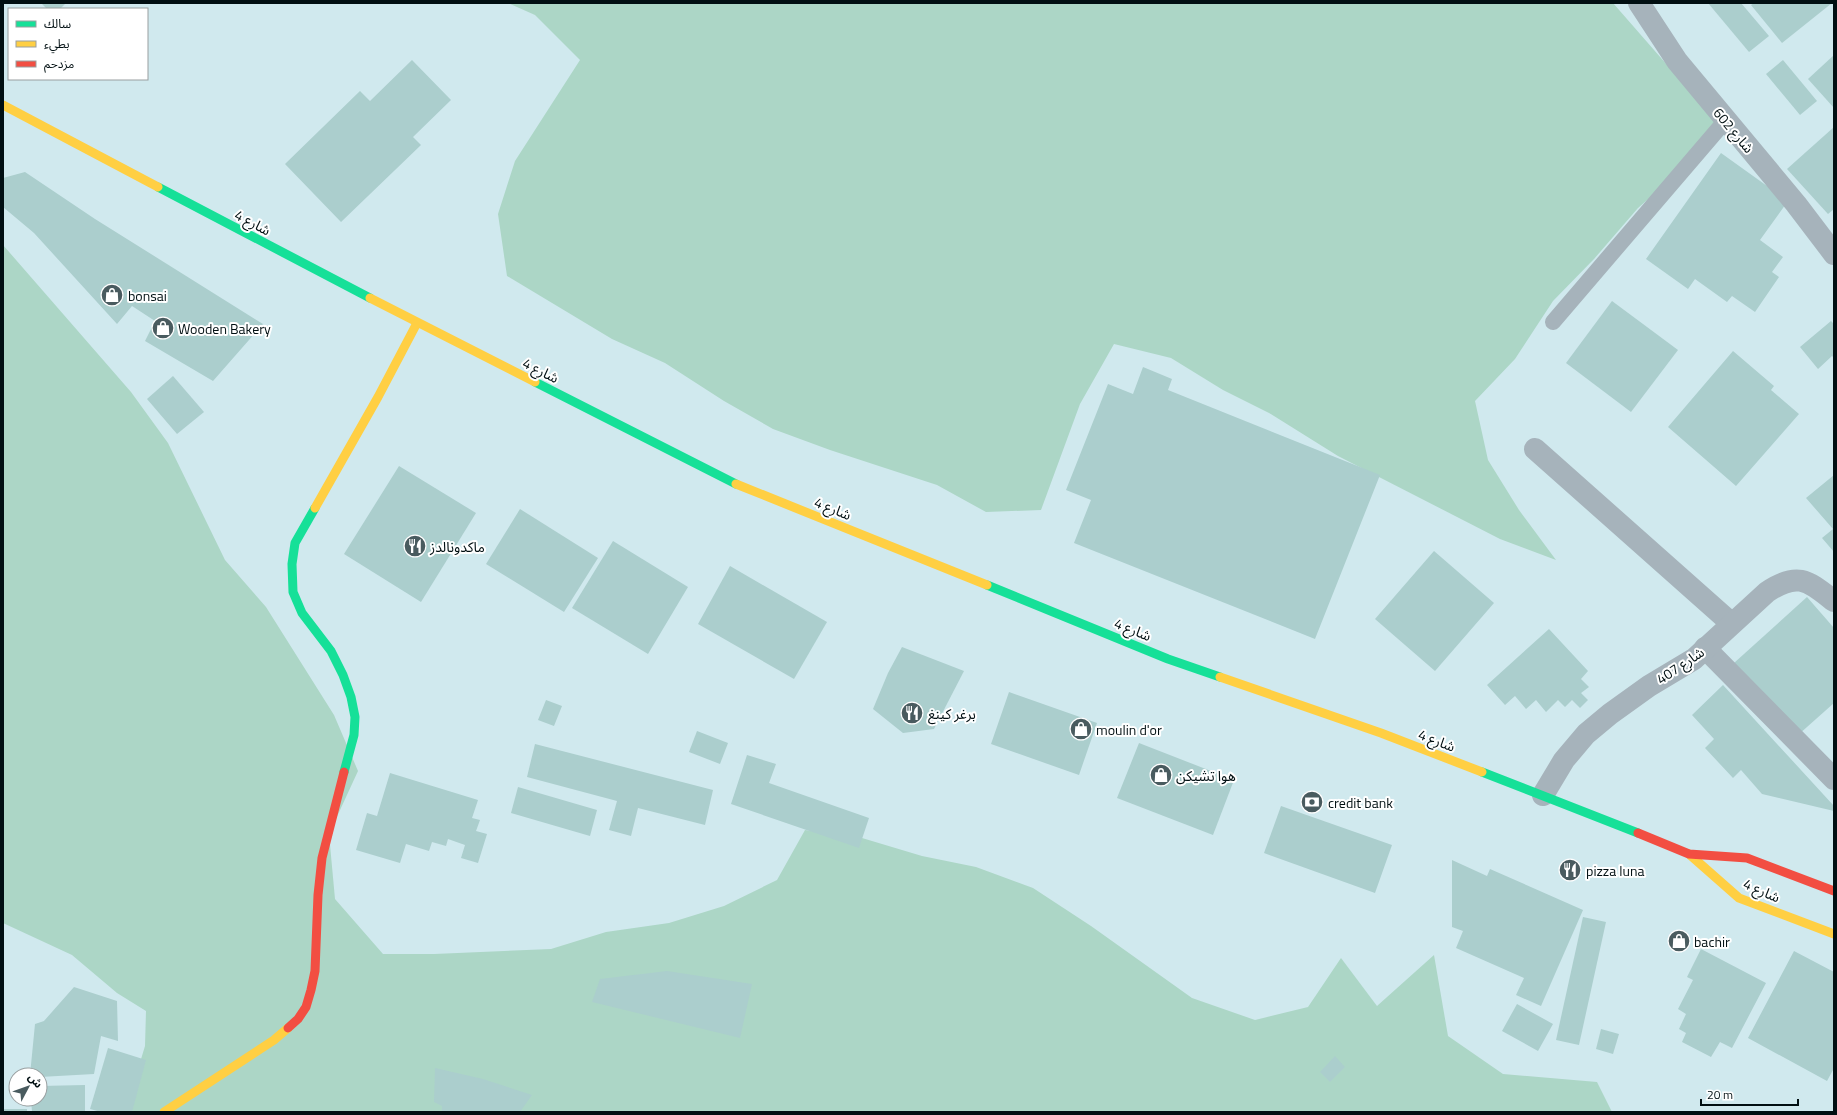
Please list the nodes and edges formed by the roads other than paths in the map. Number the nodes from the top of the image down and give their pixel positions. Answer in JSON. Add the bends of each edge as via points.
{"nodes":[{"id":1,"x":1639,"y":3,"type":"edge"},
{"id":2,"x":3,"y":105,"type":"edge"},
{"id":3,"x":1726,"y":120,"type":"junction"},
{"id":4,"x":1834,"y":254,"type":"edge"},
{"id":5,"x":1553,"y":322,"type":"dead end"},
{"id":6,"x":417,"y":323,"type":"junction"},
{"id":7,"x":1535,"y":449,"type":"dead end"},
{"id":8,"x":1834,"y":601,"type":"edge"},
{"id":9,"x":1731,"y":623,"type":"junction"},
{"id":10,"x":1705,"y":648,"type":"junction"},
{"id":11,"x":1834,"y":779,"type":"edge"},
{"id":12,"x":1543,"y":795,"type":"junction"},
{"id":13,"x":1689,"y":854,"type":"junction"},
{"id":14,"x":1834,"y":891,"type":"edge"},
{"id":15,"x":1834,"y":934,"type":"edge"},
{"id":16,"x":164,"y":1112,"type":"edge"}],
"edges":[{"from":1,"to":3,"type":"street","name":"شارع 602","via":[[1677,61]]},
{"from":2,"to":6,"type":"main road","name":"شارع 4"},
{"from":3,"to":4,"type":"street","name":"شارع 602"},
{"from":3,"to":5,"type":"lane"},
{"from":6,"to":12,"type":"main road","name":"شارع 4","via":[[735,483],[1168,658],[1380,733]]},
{"from":6,"to":16,"type":"main road","via":[[295,543],[292,592],[302,613],[330,651],[343,675],[355,716],[354,735],[322,858],[315,971],[306,1007],[298,1019],[274,1040]]},
{"from":7,"to":9,"type":"street"},
{"from":8,"to":9,"type":"street","name":"شارع 407","via":[[1802,580],[1780,582]]},
{"from":9,"to":10,"type":"street","name":"شارع 407"},
{"from":10,"to":11,"type":"street"},
{"from":10,"to":12,"type":"street","name":"شارع 407","via":[[1675,672],[1649,686],[1610,714],[1586,734],[1564,760]]},
{"from":12,"to":13,"type":"main road","name":"شارع 4"},
{"from":13,"to":14,"type":"main road","name":"شارع 4","via":[[1747,858]]},
{"from":13,"to":15,"type":"main road","name":"شارع 4","via":[[1739,898]]}]}
